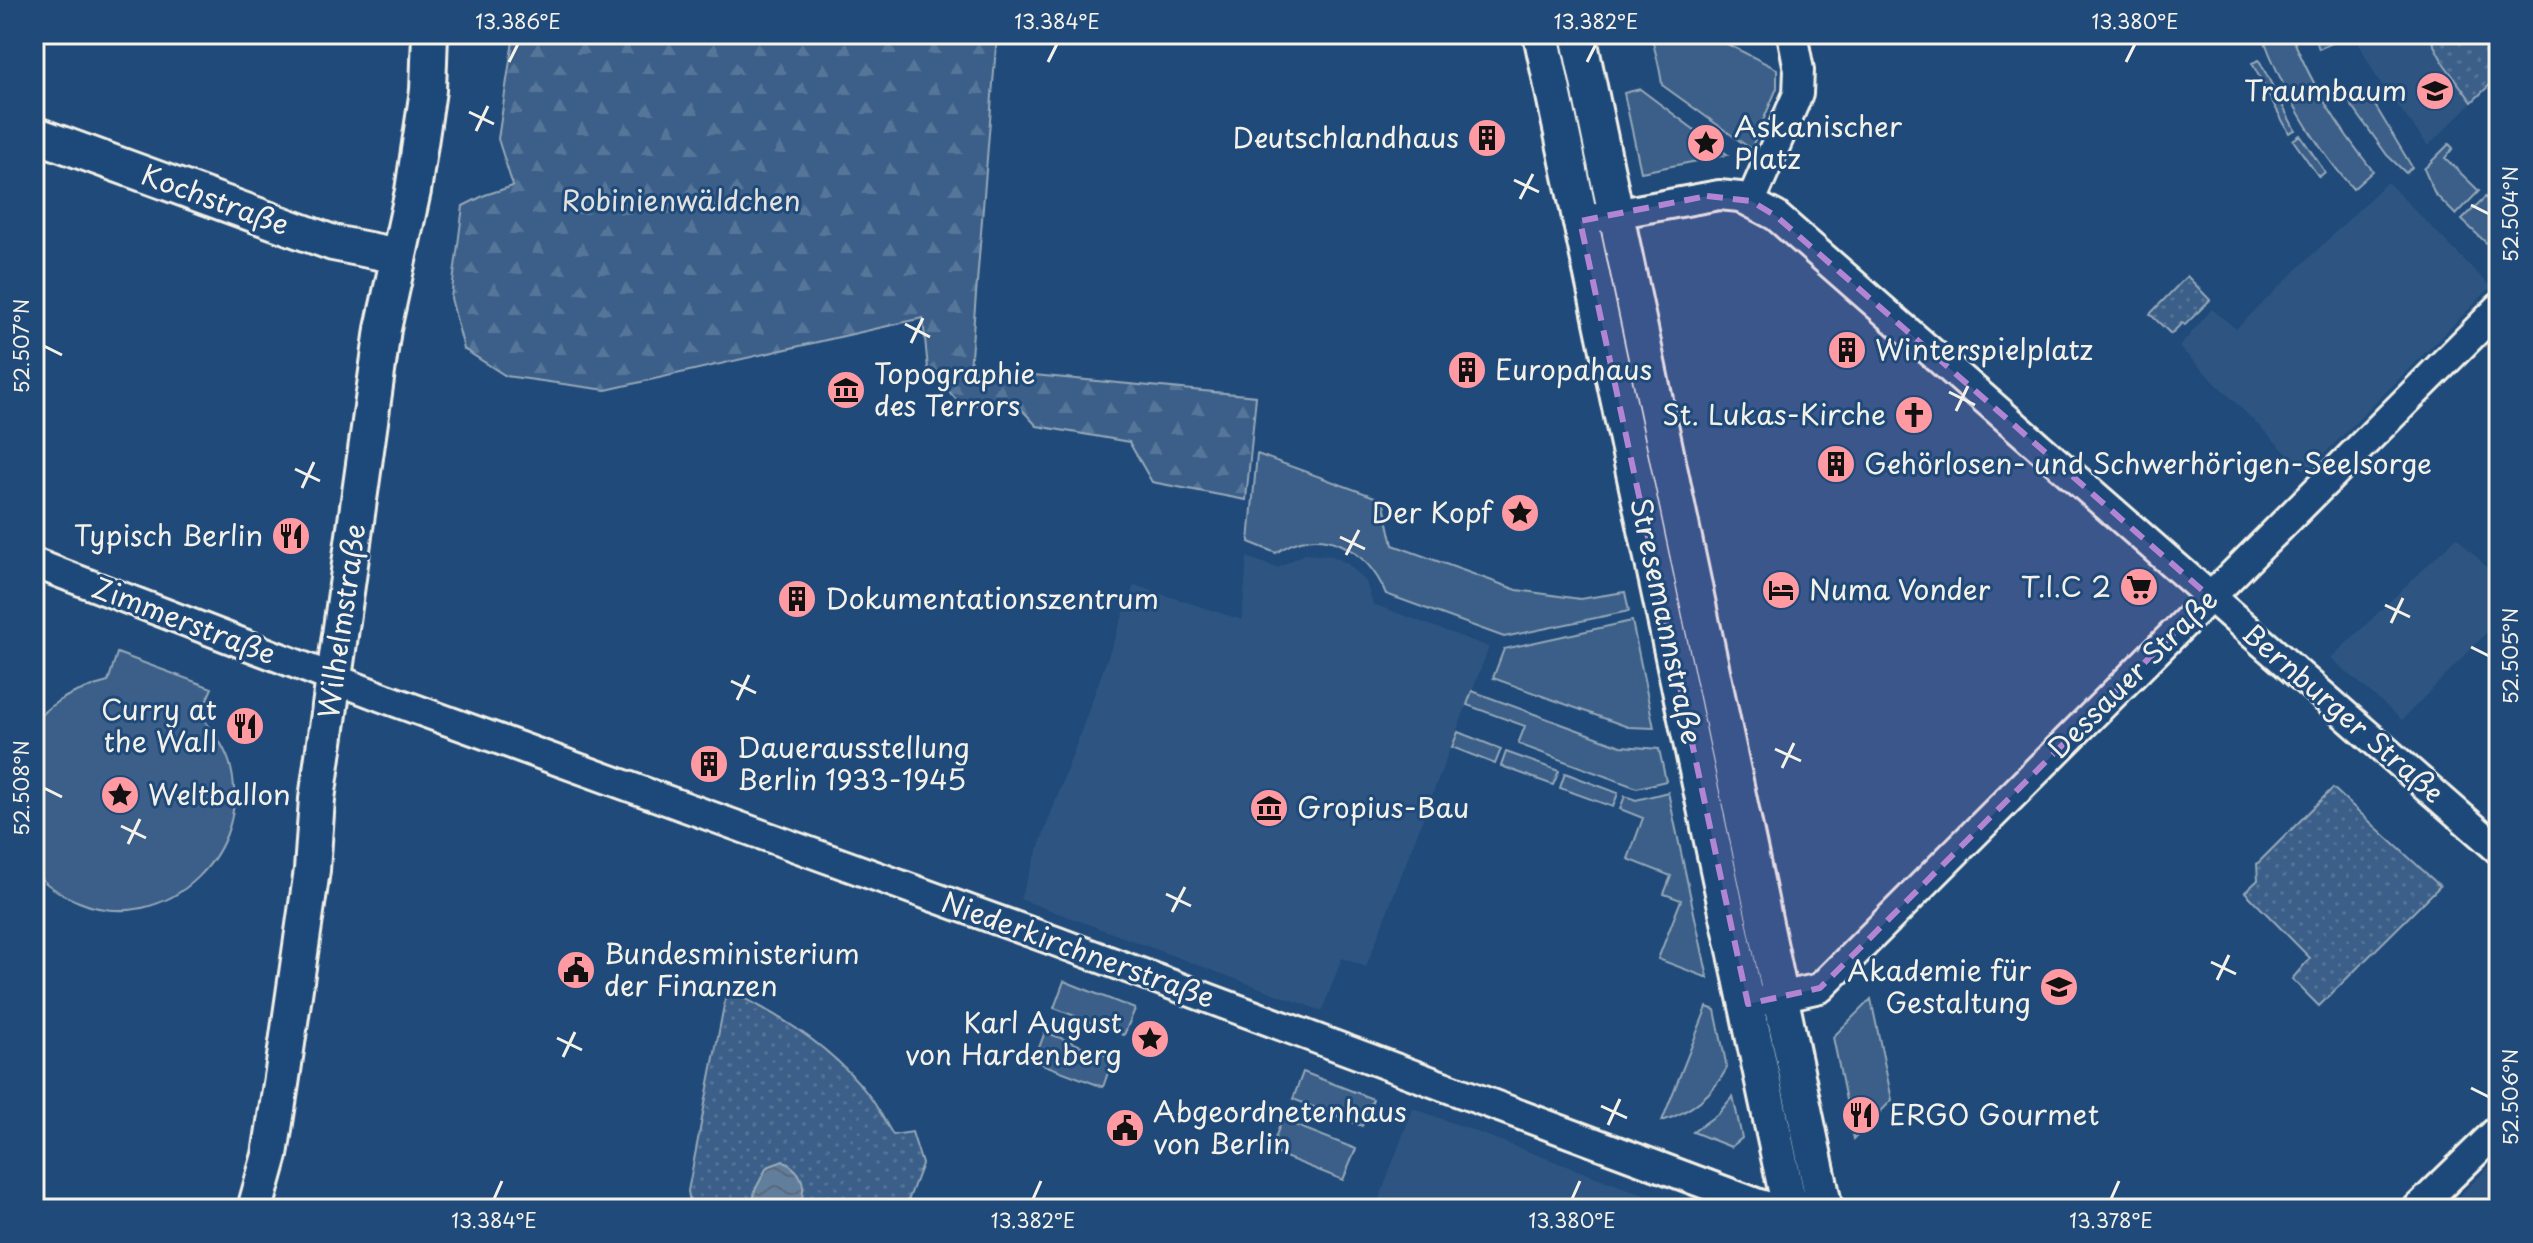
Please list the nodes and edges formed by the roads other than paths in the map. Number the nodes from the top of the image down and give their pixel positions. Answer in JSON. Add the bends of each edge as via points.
{"nodes":[{"id":1,"x":430,"y":34,"type":"edge"},
{"id":2,"x":1541,"y":34,"type":"edge"},
{"id":3,"x":1578,"y":34,"type":"edge"},
{"id":4,"x":1792,"y":34,"type":"edge"},
{"id":5,"x":34,"y":134,"type":"edge"},
{"id":6,"x":1751,"y":201,"type":"junction"},
{"id":7,"x":1616,"y":213,"type":"junction"},
{"id":8,"x":1580,"y":221,"type":"junction"},
{"id":9,"x":399,"y":256,"type":"junction"},
{"id":10,"x":1631,"y":286,"type":"junction"},
{"id":11,"x":1596,"y":294,"type":"junction"},
{"id":12,"x":2499,"y":308,"type":"edge"},
{"id":13,"x":1678,"y":514,"type":"junction"},
{"id":14,"x":1645,"y":521,"type":"junction"},
{"id":15,"x":34,"y":563,"type":"edge"},
{"id":16,"x":2210,"y":597,"type":"junction"},
{"id":17,"x":334,"y":678,"type":"junction"},
{"id":18,"x":1720,"y":711,"type":"junction"},
{"id":19,"x":1687,"y":717,"type":"junction"},
{"id":20,"x":2499,"y":850,"type":"edge"},
{"id":21,"x":1757,"y":883,"type":"junction"},
{"id":22,"x":1723,"y":890,"type":"junction"},
{"id":23,"x":1781,"y":996,"type":"junction"},
{"id":24,"x":1748,"y":1004,"type":"junction"},
{"id":25,"x":2499,"y":1129,"type":"edge"},
{"id":26,"x":1807,"y":1207,"type":"edge"},
{"id":27,"x":255,"y":1209,"type":"edge"},
{"id":28,"x":2417,"y":1209,"type":"edge"}],
"edges":[{"from":1,"to":9,"type":"main road","name":"Wilhelmstraße","via":[[428,90]]},
{"from":2,"to":8,"type":"main road","name":"Stresemannstraße"},
{"from":3,"to":7,"type":"main road","name":"Stresemannstraße"},
{"from":4,"to":6,"type":"street","via":[[1798,94]]},
{"from":5,"to":9,"type":"main road","name":"Kochstraße","via":[[333,243]]},
{"from":6,"to":7,"type":"street","via":[[1707,196]]},
{"from":6,"to":16,"type":"street","name":"Bernburger Straße","via":[[1776,216]]},
{"from":7,"to":8,"type":"street"},
{"from":7,"to":10,"type":"main road","name":"Stresemannstraße"},
{"from":8,"to":11,"type":"main road","name":"Stresemannstraße"},
{"from":9,"to":17,"type":"main road","name":"Wilhelmstraße","via":[[383,329]]},
{"from":10,"to":11,"type":"main road"},
{"from":10,"to":13,"type":"main road","name":"Stresemannstraße"},
{"from":11,"to":14,"type":"main road","name":"Stresemannstraße"},
{"from":12,"to":16,"type":"street","name":"Dessauer Straße"},
{"from":13,"to":14,"type":"main road"},
{"from":13,"to":18,"type":"main road","name":"Stresemannstraße"},
{"from":14,"to":19,"type":"main road","name":"Stresemannstraße"},
{"from":15,"to":17,"type":"street","name":"Zimmerstraße"},
{"from":16,"to":20,"type":"street","name":"Bernburger Straße"},
{"from":16,"to":23,"type":"street","name":"Dessauer Straße","via":[[1820,988]]},
{"from":17,"to":26,"type":"street","name":"Niederkirchnerstraße","via":[[1759,1204]]},
{"from":17,"to":27,"type":"main road","name":"Wilhelmstraße","via":[[281,1085]]},
{"from":18,"to":19,"type":"main road"},
{"from":18,"to":21,"type":"main road","name":"Stresemannstraße"},
{"from":19,"to":22,"type":"main road","name":"Stresemannstraße"},
{"from":21,"to":22,"type":"main road"},
{"from":21,"to":23,"type":"main road","name":"Stresemannstraße"},
{"from":22,"to":24,"type":"main road","name":"Stresemannstraße"},
{"from":23,"to":24,"type":"street","name":"Dessauer Straße"},
{"from":23,"to":26,"type":"main road","name":"Stresemannstraße"},
{"from":24,"to":26,"type":"main road","name":"Stresemannstraße"},
{"from":25,"to":28,"type":"street"}]}
